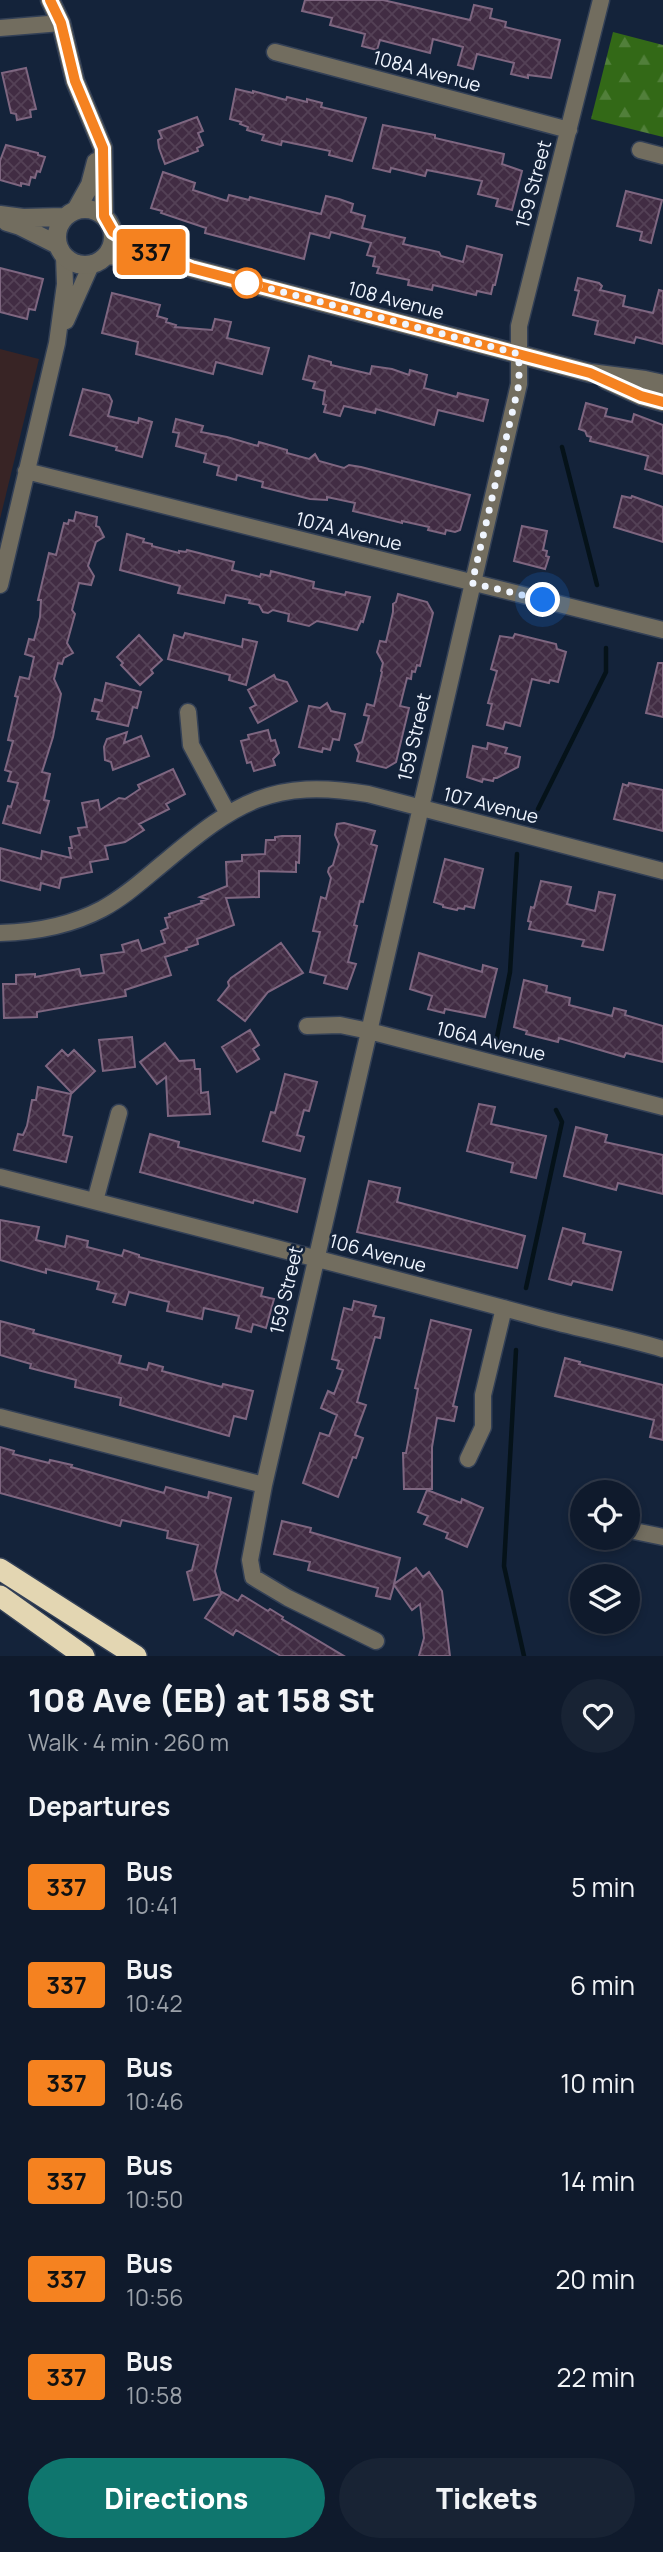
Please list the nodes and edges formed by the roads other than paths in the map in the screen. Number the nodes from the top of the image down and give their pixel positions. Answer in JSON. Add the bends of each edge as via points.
{"nodes":[{"id":1,"x":601,"y":0,"type":"edge"},
{"id":2,"x":56,"y":8,"type":"edge"},
{"id":3,"x":0,"y":28,"type":"edge"},
{"id":4,"x":275,"y":52,"type":"dead end"},
{"id":5,"x":96,"y":129,"type":"junction"},
{"id":6,"x":569,"y":130,"type":"junction"},
{"id":7,"x":640,"y":150,"type":"dead end"},
{"id":8,"x":663,"y":156,"type":"edge"},
{"id":9,"x":70,"y":214,"type":"junction"},
{"id":10,"x":0,"y":215,"type":"edge"},
{"id":11,"x":0,"y":220,"type":"edge"},
{"id":12,"x":108,"y":224,"type":"junction"},
{"id":13,"x":61,"y":251,"type":"junction"},
{"id":14,"x":107,"y":255,"type":"junction"},
{"id":15,"x":91,"y":265,"type":"junction"},
{"id":16,"x":191,"y":268,"type":"junction"},
{"id":17,"x":57,"y":343,"type":"junction"},
{"id":18,"x":519,"y":354,"type":"junction"},
{"id":19,"x":590,"y":373,"type":"junction"},
{"id":20,"x":663,"y":384,"type":"edge"},
{"id":21,"x":663,"y":402,"type":"edge"},
{"id":22,"x":26,"y":471,"type":"junction"},
{"id":23,"x":472,"y":583,"type":"junction"},
{"id":24,"x":0,"y":585,"type":"edge"},
{"id":25,"x":663,"y":630,"type":"edge"},
{"id":26,"x":188,"y":712,"type":"dead end"},
{"id":27,"x":419,"y":808,"type":"junction"},
{"id":28,"x":227,"y":813,"type":"junction"},
{"id":29,"x":663,"y":871,"type":"edge"},
{"id":30,"x":0,"y":933,"type":"edge"},
{"id":31,"x":307,"y":1026,"type":"dead end"},
{"id":32,"x":369,"y":1031,"type":"junction"},
{"id":33,"x":663,"y":1107,"type":"edge"},
{"id":34,"x":119,"y":1113,"type":"dead end"},
{"id":35,"x":0,"y":1177,"type":"edge"},
{"id":36,"x":95,"y":1201,"type":"junction"},
{"id":37,"x":315,"y":1258,"type":"junction"},
{"id":38,"x":504,"y":1308,"type":"junction"},
{"id":39,"x":663,"y":1349,"type":"edge"},
{"id":40,"x":0,"y":1417,"type":"edge"},
{"id":41,"x":468,"y":1459,"type":"dead end"},
{"id":42,"x":264,"y":1485,"type":"junction"},
{"id":43,"x":640,"y":1532,"type":"edge"},
{"id":44,"x":663,"y":1537,"type":"edge"},
{"id":45,"x":0,"y":1569,"type":"edge"},
{"id":46,"x":0,"y":1596,"type":"edge"},
{"id":47,"x":376,"y":1641,"type":"dead end"},
{"id":48,"x":84,"y":1656,"type":"edge"},
{"id":49,"x":136,"y":1656,"type":"edge"}],
"edges":[{"from":1,"to":6,"type":"street","name":"159 Street"},
{"from":2,"to":3,"type":"street"},
{"from":2,"to":5,"type":"street","via":[[75,81]]},
{"from":4,"to":6,"type":"street","name":"108A Avenue"},
{"from":5,"to":9,"type":"street","via":[[96,165],[90,185]]},
{"from":5,"to":12,"type":"street","via":[[105,156]]},
{"from":6,"to":18,"type":"street","name":"159 Street","via":[[519,326]]},
{"from":7,"to":8,"type":"street"},
{"from":9,"to":10,"type":"street"},
{"from":9,"to":12,"type":"street","via":[[91,209]]},
{"from":9,"to":13,"type":"street","via":[[57,230]]},
{"from":11,"to":13,"type":"street","via":[[20,226]]},
{"from":12,"to":14,"type":"street","via":[[111,248]]},
{"from":12,"to":16,"type":"street","name":"108 Avenue","via":[[135,245]]},
{"from":13,"to":15,"type":"street","via":[[76,264]]},
{"from":13,"to":17,"type":"street","via":[[65,284]]},
{"from":14,"to":15,"type":"street"},
{"from":14,"to":16,"type":"street","name":"108 Avenue"},
{"from":15,"to":17,"type":"street"},
{"from":16,"to":18,"type":"street","name":"108 Avenue"},
{"from":17,"to":22,"type":"street"},
{"from":18,"to":19,"type":"street","name":"108 Avenue"},
{"from":18,"to":23,"type":"street","name":"159 Street","via":[[519,384]]},
{"from":19,"to":20,"type":"street","name":"108 Avenue"},
{"from":19,"to":21,"type":"street","name":"108 Avenue"},
{"from":22,"to":23,"type":"street","name":"107A Avenue"},
{"from":22,"to":24,"type":"street"},
{"from":23,"to":25,"type":"street","name":"107A Avenue"},
{"from":23,"to":27,"type":"street","name":"159 Street"},
{"from":26,"to":28,"type":"street","via":[[191,745]]},
{"from":27,"to":28,"type":"street","name":"107 Avenue","via":[[342,790],[312,789],[269,795]]},
{"from":27,"to":29,"type":"street","name":"107 Avenue"},
{"from":27,"to":32,"type":"street","name":"159 Street"},
{"from":28,"to":30,"type":"street","via":[[103,909],[52,927]]},
{"from":31,"to":32,"type":"street","name":"106A Avenue","via":[[340,1025]]},
{"from":32,"to":33,"type":"street","name":"106A Avenue"},
{"from":32,"to":37,"type":"street","name":"159 Street"},
{"from":34,"to":36,"type":"street"},
{"from":35,"to":36,"type":"street","name":"106 Avenue"},
{"from":36,"to":37,"type":"street","name":"106 Avenue"},
{"from":37,"to":38,"type":"street","name":"106 Avenue"},
{"from":37,"to":42,"type":"street","name":"159 Street"},
{"from":38,"to":39,"type":"street","name":"106 Avenue"},
{"from":38,"to":41,"type":"street","via":[[483,1395],[483,1427]]},
{"from":40,"to":42,"type":"street"},
{"from":42,"to":47,"type":"street","name":"159 Street","via":[[250,1560],[253,1577]]},
{"from":43,"to":44,"type":"street"},
{"from":45,"to":49,"type":"highway"},
{"from":46,"to":48,"type":"highway"}]}
